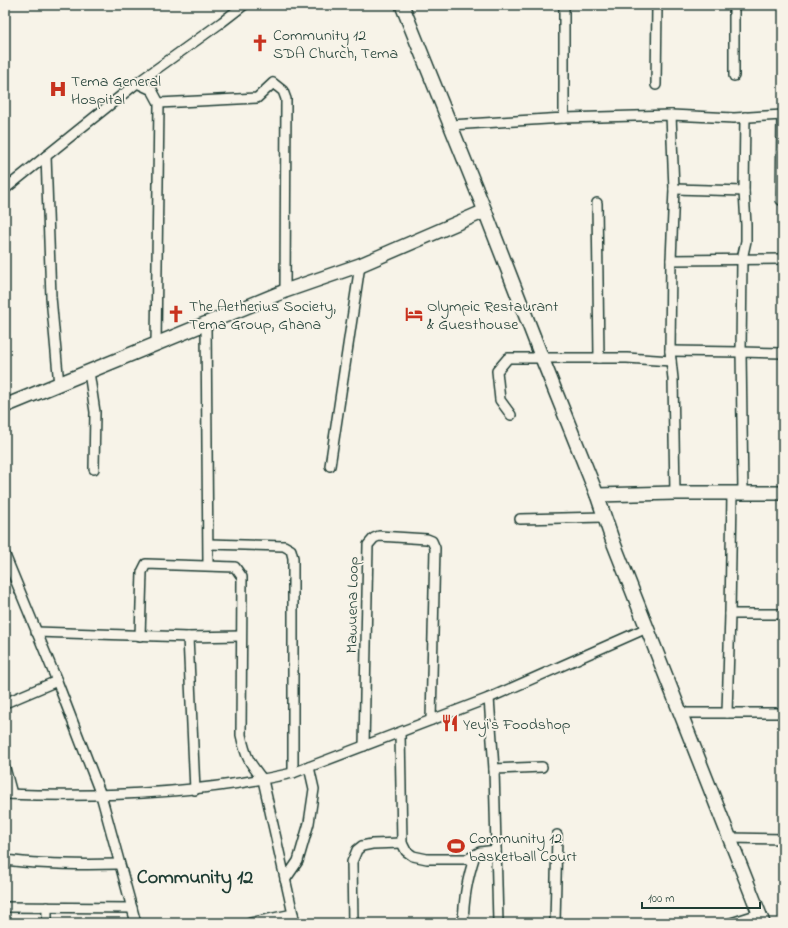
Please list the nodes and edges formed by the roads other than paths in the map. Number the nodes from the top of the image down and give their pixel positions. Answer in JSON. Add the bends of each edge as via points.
{"nodes":[{"id":1,"x":244,"y":5,"type":"edge"},
{"id":2,"x":402,"y":5,"type":"edge"},
{"id":3,"x":564,"y":5,"type":"edge"},
{"id":4,"x":657,"y":5,"type":"edge"},
{"id":5,"x":734,"y":5,"type":"edge"},
{"id":6,"x":734,"y":76,"type":"dead end"},
{"id":7,"x":137,"y":83,"type":"junction"},
{"id":8,"x":656,"y":85,"type":"dead end"},
{"id":9,"x":159,"y":103,"type":"junction"},
{"id":10,"x":671,"y":115,"type":"junction"},
{"id":11,"x":782,"y":115,"type":"edge"},
{"id":12,"x":745,"y":117,"type":"junction"},
{"id":13,"x":564,"y":118,"type":"junction"},
{"id":14,"x":451,"y":125,"type":"junction"},
{"id":15,"x":46,"y":156,"type":"junction"},
{"id":16,"x":5,"y":188,"type":"edge"},
{"id":17,"x":674,"y":189,"type":"junction"},
{"id":18,"x":744,"y":191,"type":"junction"},
{"id":19,"x":780,"y":200,"type":"dead end"},
{"id":20,"x":597,"y":203,"type":"dead end"},
{"id":21,"x":485,"y":211,"type":"junction"},
{"id":22,"x":742,"y":259,"type":"junction"},
{"id":23,"x":783,"y":259,"type":"edge"},
{"id":24,"x":670,"y":260,"type":"junction"},
{"id":25,"x":360,"y":265,"type":"junction"},
{"id":26,"x":285,"y":292,"type":"junction"},
{"id":27,"x":206,"y":325,"type":"junction"},
{"id":28,"x":156,"y":345,"type":"junction"},
{"id":29,"x":741,"y":352,"type":"junction"},
{"id":30,"x":783,"y":353,"type":"edge"},
{"id":31,"x":671,"y":356,"type":"junction"},
{"id":32,"x":542,"y":358,"type":"junction"},
{"id":33,"x":599,"y":358,"type":"junction"},
{"id":34,"x":89,"y":372,"type":"junction"},
{"id":35,"x":60,"y":384,"type":"junction"},
{"id":36,"x":5,"y":406,"type":"edge"},
{"id":37,"x":511,"y":414,"type":"dead end"},
{"id":38,"x":330,"y":466,"type":"dead end"},
{"id":39,"x":94,"y":469,"type":"dead end"},
{"id":40,"x":676,"y":493,"type":"junction"},
{"id":41,"x":737,"y":493,"type":"junction"},
{"id":42,"x":783,"y":493,"type":"edge"},
{"id":43,"x":597,"y":495,"type":"junction"},
{"id":44,"x":604,"y":517,"type":"junction"},
{"id":45,"x":520,"y":519,"type":"dead end"},
{"id":46,"x":209,"y":544,"type":"junction"},
{"id":47,"x":5,"y":555,"type":"edge"},
{"id":48,"x":208,"y":565,"type":"junction"},
{"id":49,"x":14,"y":577,"type":"junction"},
{"id":50,"x":5,"y":580,"type":"edge"},
{"id":51,"x":730,"y":614,"type":"junction"},
{"id":52,"x":783,"y":614,"type":"edge"},
{"id":53,"x":647,"y":628,"type":"junction"},
{"id":54,"x":36,"y":632,"type":"junction"},
{"id":55,"x":140,"y":636,"type":"junction"},
{"id":56,"x":241,"y":636,"type":"junction"},
{"id":57,"x":188,"y":637,"type":"junction"},
{"id":58,"x":57,"y":681,"type":"junction"},
{"id":59,"x":489,"y":698,"type":"junction"},
{"id":60,"x":5,"y":703,"type":"edge"},
{"id":61,"x":681,"y":712,"type":"junction"},
{"id":62,"x":727,"y":713,"type":"junction"},
{"id":63,"x":783,"y":713,"type":"edge"},
{"id":64,"x":431,"y":720,"type":"junction"},
{"id":65,"x":400,"y":733,"type":"junction"},
{"id":66,"x":364,"y":746,"type":"junction"},
{"id":67,"x":542,"y":767,"type":"dead end"},
{"id":68,"x":5,"y":768,"type":"edge"},
{"id":69,"x":309,"y":768,"type":"junction"},
{"id":70,"x":494,"y":769,"type":"junction"},
{"id":71,"x":293,"y":773,"type":"junction"},
{"id":72,"x":263,"y":780,"type":"junction"},
{"id":73,"x":195,"y":790,"type":"junction"},
{"id":74,"x":9,"y":794,"type":"edge"},
{"id":75,"x":101,"y":796,"type":"junction"},
{"id":76,"x":557,"y":835,"type":"dead end"},
{"id":77,"x":730,"y":838,"type":"junction"},
{"id":78,"x":783,"y":840,"type":"edge"},
{"id":79,"x":402,"y":843,"type":"junction"},
{"id":80,"x":496,"y":850,"type":"junction"},
{"id":81,"x":475,"y":855,"type":"junction"},
{"id":82,"x":5,"y":860,"type":"edge"},
{"id":83,"x":120,"y":864,"type":"junction"},
{"id":84,"x":285,"y":880,"type":"junction"},
{"id":85,"x":5,"y":907,"type":"edge"},
{"id":86,"x":47,"y":907,"type":"junction"},
{"id":87,"x":132,"y":908,"type":"junction"},
{"id":88,"x":294,"y":918,"type":"edge"},
{"id":89,"x":761,"y":918,"type":"edge"},
{"id":90,"x":47,"y":923,"type":"edge"},
{"id":91,"x":136,"y":923,"type":"edge"},
{"id":92,"x":250,"y":923,"type":"edge"},
{"id":93,"x":353,"y":923,"type":"edge"},
{"id":94,"x":463,"y":923,"type":"edge"},
{"id":95,"x":498,"y":923,"type":"edge"},
{"id":96,"x":555,"y":923,"type":"edge"},
{"id":97,"x":731,"y":923,"type":"edge"}],
"edges":[{"from":1,"to":7,"type":"street"},
{"from":2,"to":14,"type":"street"},
{"from":3,"to":13,"type":"street"},
{"from":4,"to":8,"type":"street"},
{"from":5,"to":6,"type":"street"},
{"from":7,"to":9,"type":"street","via":[[152,90]]},
{"from":7,"to":15,"type":"street"},
{"from":9,"to":26,"type":"street","via":[[257,98],[273,83],[283,92],[286,100]]},
{"from":9,"to":28,"type":"street"},
{"from":10,"to":12,"type":"street"},
{"from":10,"to":13,"type":"street"},
{"from":10,"to":17,"type":"street"},
{"from":11,"to":12,"type":"street"},
{"from":11,"to":19,"type":"street"},
{"from":12,"to":18,"type":"street"},
{"from":13,"to":14,"type":"street"},
{"from":14,"to":21,"type":"street"},
{"from":15,"to":16,"type":"street"},
{"from":15,"to":35,"type":"street","via":[[51,297]]},
{"from":17,"to":18,"type":"street"},
{"from":17,"to":24,"type":"street"},
{"from":18,"to":22,"type":"street","via":[[746,241]]},
{"from":20,"to":33,"type":"street"},
{"from":21,"to":25,"type":"street"},
{"from":21,"to":32,"type":"street"},
{"from":22,"to":23,"type":"street"},
{"from":22,"to":24,"type":"street"},
{"from":22,"to":29,"type":"street"},
{"from":24,"to":31,"type":"street"},
{"from":25,"to":26,"type":"street"},
{"from":25,"to":38,"type":"street"},
{"from":26,"to":27,"type":"street"},
{"from":27,"to":28,"type":"street"},
{"from":27,"to":46,"type":"street"},
{"from":28,"to":34,"type":"street"},
{"from":29,"to":30,"type":"street"},
{"from":29,"to":31,"type":"street"},
{"from":29,"to":41,"type":"street"},
{"from":31,"to":33,"type":"street"},
{"from":31,"to":40,"type":"street"},
{"from":32,"to":33,"type":"street"},
{"from":32,"to":37,"type":"street","via":[[508,358],[497,371],[500,400]]},
{"from":32,"to":43,"type":"street"},
{"from":34,"to":35,"type":"street"},
{"from":34,"to":39,"type":"street","via":[[95,412]]},
{"from":35,"to":36,"type":"street"},
{"from":40,"to":41,"type":"street"},
{"from":40,"to":43,"type":"street"},
{"from":41,"to":42,"type":"street"},
{"from":41,"to":51,"type":"street"},
{"from":43,"to":44,"type":"street"},
{"from":44,"to":45,"type":"street"},
{"from":44,"to":53,"type":"street"},
{"from":46,"to":48,"type":"street"},
{"from":46,"to":71,"type":"street","via":[[284,546],[291,550]]},
{"from":47,"to":49,"type":"street"},
{"from":48,"to":55,"type":"street","via":[[146,564],[142,572]]},
{"from":48,"to":56,"type":"street","via":[[235,567],[242,577]]},
{"from":49,"to":50,"type":"street"},
{"from":49,"to":54,"type":"street"},
{"from":51,"to":52,"type":"street"},
{"from":51,"to":62,"type":"street"},
{"from":53,"to":59,"type":"street"},
{"from":53,"to":61,"type":"street"},
{"from":54,"to":55,"type":"street"},
{"from":54,"to":58,"type":"street"},
{"from":55,"to":57,"type":"street"},
{"from":56,"to":57,"type":"street"},
{"from":56,"to":72,"type":"street","via":[[241,735],[249,762]]},
{"from":57,"to":73,"type":"street"},
{"from":58,"to":60,"type":"street"},
{"from":58,"to":75,"type":"street"},
{"from":59,"to":64,"type":"street"},
{"from":59,"to":70,"type":"street"},
{"from":61,"to":62,"type":"street"},
{"from":61,"to":77,"type":"street"},
{"from":62,"to":63,"type":"street"},
{"from":64,"to":65,"type":"street"},
{"from":64,"to":66,"type":"street","name":"Mawuena Loop","via":[[436,548],[427,539],[379,536],[368,545]]},
{"from":65,"to":66,"type":"street"},
{"from":65,"to":79,"type":"street"},
{"from":66,"to":69,"type":"street"},
{"from":67,"to":70,"type":"street"},
{"from":68,"to":74,"type":"street"},
{"from":69,"to":71,"type":"street"},
{"from":69,"to":84,"type":"street","via":[[314,789],[309,823],[298,860]]},
{"from":70,"to":80,"type":"street"},
{"from":71,"to":72,"type":"street"},
{"from":72,"to":73,"type":"street"},
{"from":72,"to":84,"type":"street"},
{"from":73,"to":75,"type":"street"},
{"from":74,"to":75,"type":"street"},
{"from":75,"to":83,"type":"street"},
{"from":76,"to":96,"type":"street"},
{"from":77,"to":78,"type":"street"},
{"from":77,"to":89,"type":"street"},
{"from":79,"to":81,"type":"street","via":[[406,851],[413,856],[427,859],[459,860]]},
{"from":79,"to":93,"type":"street","via":[[372,844],[357,850],[352,862]]},
{"from":80,"to":81,"type":"street"},
{"from":80,"to":95,"type":"street"},
{"from":81,"to":94,"type":"street","via":[[464,896]]},
{"from":82,"to":83,"type":"street","via":[[36,864]]},
{"from":83,"to":87,"type":"street"},
{"from":84,"to":88,"type":"street"},
{"from":85,"to":86,"type":"street"},
{"from":86,"to":87,"type":"street"},
{"from":86,"to":90,"type":"street"},
{"from":87,"to":91,"type":"street"},
{"from":88,"to":92,"type":"street"},
{"from":89,"to":97,"type":"street"}]}
